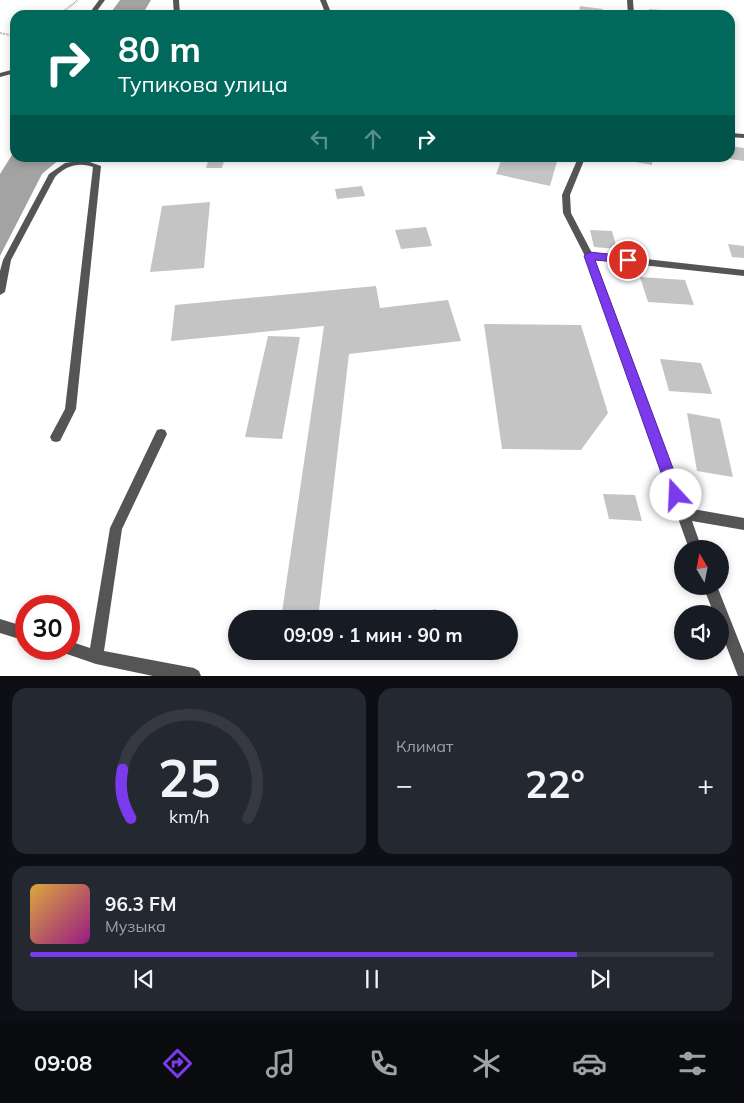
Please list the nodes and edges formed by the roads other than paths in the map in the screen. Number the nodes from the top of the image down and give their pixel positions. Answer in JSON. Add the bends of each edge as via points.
{"nodes":[{"id":1,"x":74,"y":162,"type":"edge"},
{"id":2,"x":92,"y":162,"type":"edge"},
{"id":3,"x":579,"y":162,"type":"edge"},
{"id":4,"x":589,"y":256,"type":"junction"},
{"id":5,"x":744,"y":273,"type":"edge"},
{"id":6,"x":0,"y":292,"type":"edge"},
{"id":7,"x":161,"y":434,"type":"dead end"},
{"id":8,"x":56,"y":437,"type":"dead end"},
{"id":9,"x":682,"y":513,"type":"junction"},
{"id":10,"x":744,"y":524,"type":"edge"},
{"id":11,"x":692,"y":540,"type":"edge"},
{"id":12,"x":714,"y":595,"type":"edge"},
{"id":13,"x":0,"y":626,"type":"edge"},
{"id":14,"x":15,"y":631,"type":"edge"},
{"id":15,"x":80,"y":652,"type":"edge"},
{"id":16,"x":96,"y":657,"type":"junction"},
{"id":17,"x":744,"y":673,"type":"edge"},
{"id":18,"x":194,"y":676,"type":"edge"}],
"edges":[{"from":1,"to":6,"type":"street","via":[[52,176],[7,260]]},
{"from":2,"to":8,"type":"street","via":[[97,166],[70,409]]},
{"from":3,"to":4,"type":"street","via":[[566,195],[567,213]]},
{"from":4,"to":5,"type":"street"},
{"from":4,"to":9,"type":"street"},
{"from":7,"to":16,"type":"street","via":[[116,528]]},
{"from":9,"to":10,"type":"street"},
{"from":9,"to":11,"type":"street"},
{"from":12,"to":17,"type":"street"},
{"from":13,"to":14,"type":"street"},
{"from":15,"to":16,"type":"street"},
{"from":16,"to":18,"type":"street"}]}
